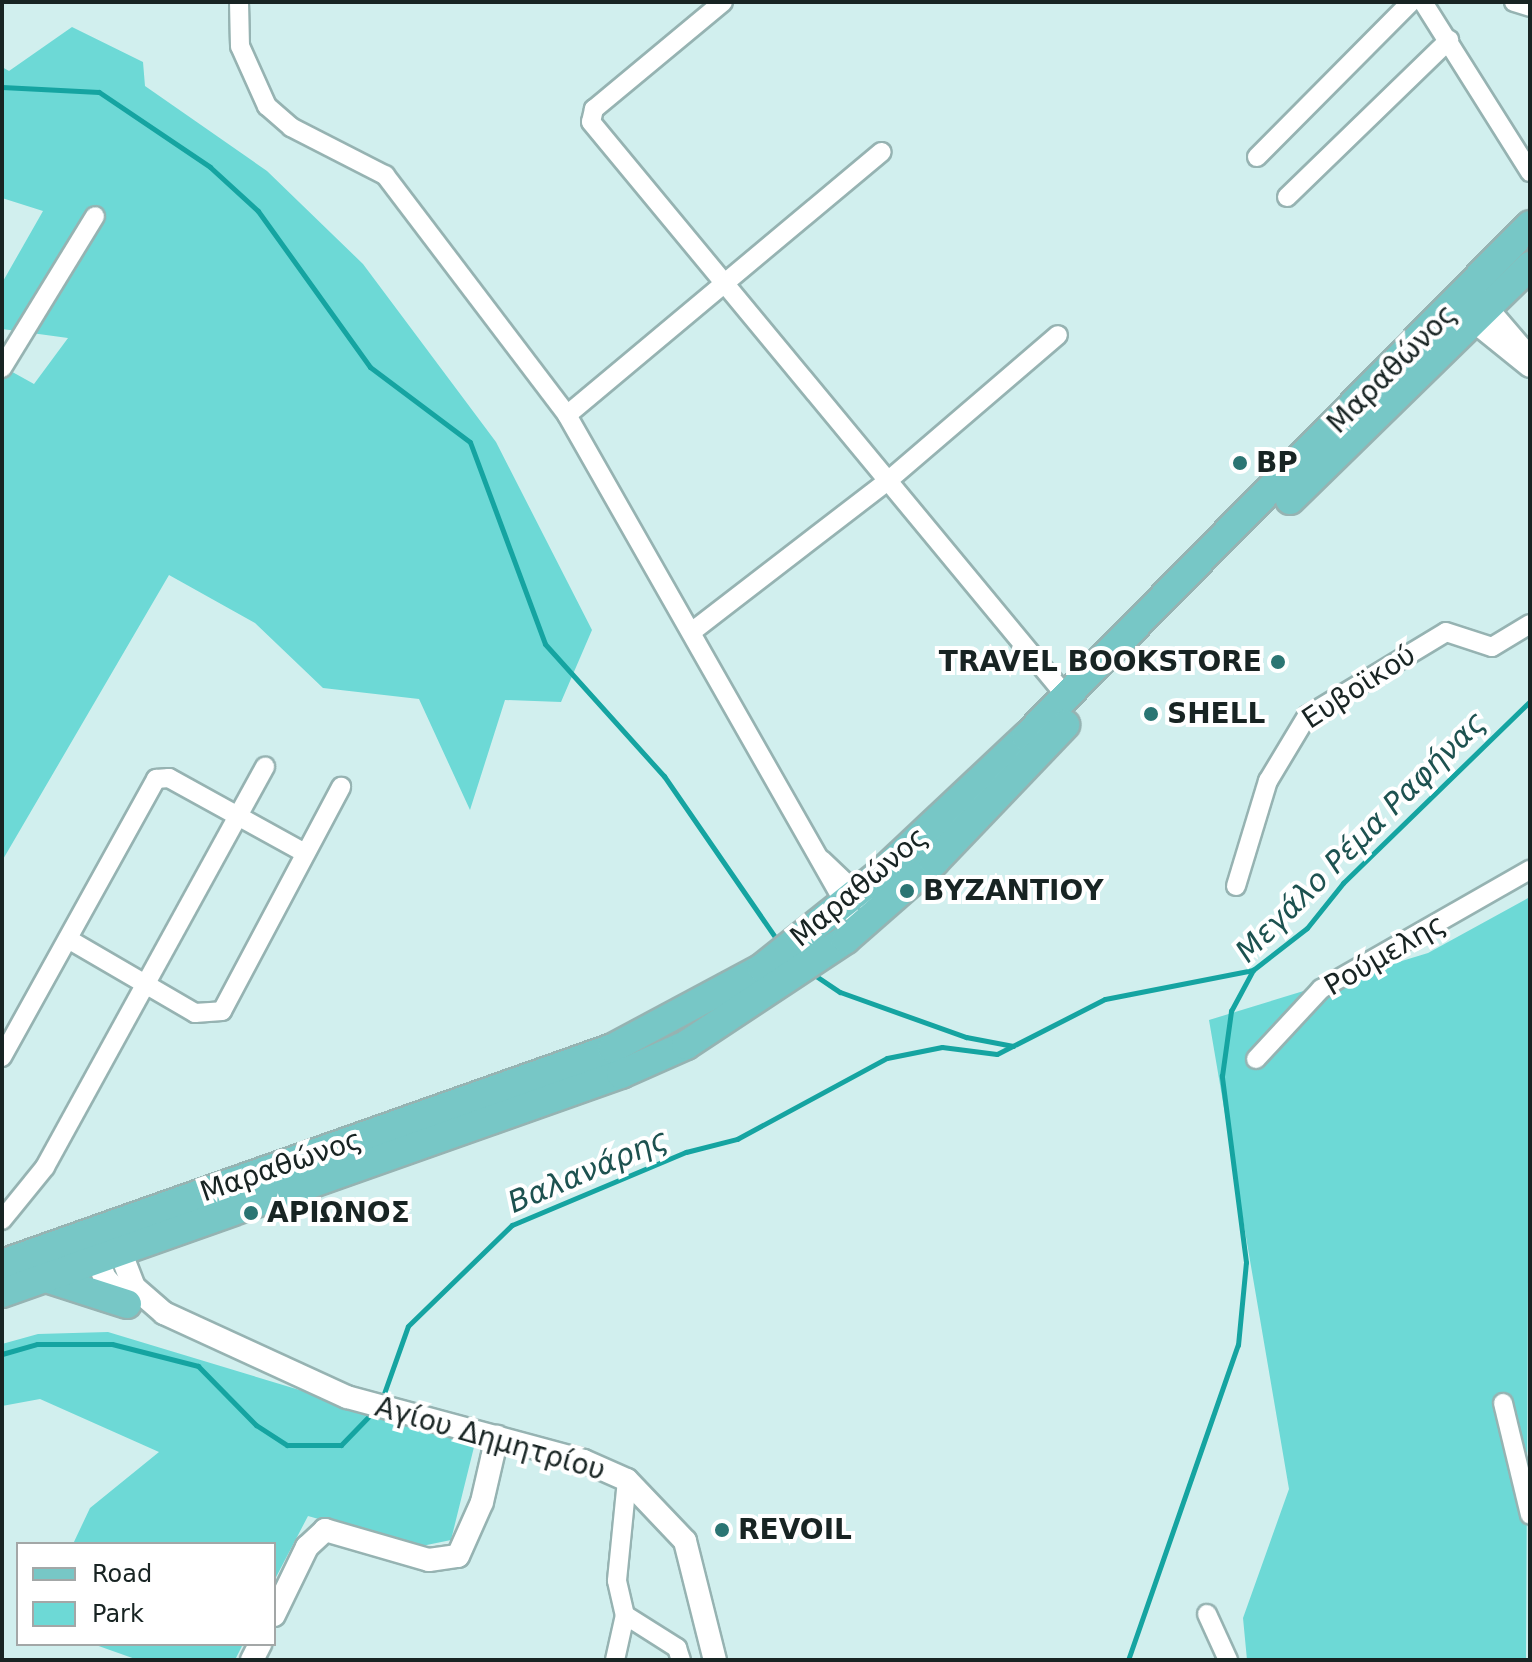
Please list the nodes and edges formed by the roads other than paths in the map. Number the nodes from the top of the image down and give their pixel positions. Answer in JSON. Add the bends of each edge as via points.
{"nodes":[{"id":1,"x":239,"y":2,"type":"edge"},
{"id":2,"x":723,"y":2,"type":"edge"},
{"id":3,"x":1411,"y":2,"type":"edge"},
{"id":4,"x":1423,"y":2,"type":"edge"},
{"id":5,"x":1514,"y":2,"type":"edge"},
{"id":6,"x":1530,"y":7,"type":"edge"},
{"id":7,"x":1449,"y":40,"type":"junction"},
{"id":8,"x":881,"y":152,"type":"dead end"},
{"id":9,"x":1257,"y":157,"type":"dead end"},
{"id":10,"x":1530,"y":172,"type":"edge"},
{"id":11,"x":1287,"y":197,"type":"dead end"},
{"id":12,"x":95,"y":216,"type":"dead end"},
{"id":13,"x":1530,"y":225,"type":"edge"},
{"id":14,"x":1530,"y":266,"type":"edge"},
{"id":15,"x":724,"y":284,"type":"junction"},
{"id":16,"x":1472,"y":306,"type":"junction"},
{"id":17,"x":1058,"y":335,"type":"dead end"},
{"id":18,"x":1530,"y":359,"type":"edge"},
{"id":19,"x":1530,"y":366,"type":"edge"},
{"id":20,"x":2,"y":368,"type":"edge"},
{"id":21,"x":567,"y":415,"type":"junction"},
{"id":22,"x":890,"y":479,"type":"junction"},
{"id":23,"x":1530,"y":624,"type":"edge"},
{"id":24,"x":694,"y":630,"type":"junction"},
{"id":25,"x":1066,"y":696,"type":"junction"},
{"id":26,"x":265,"y":767,"type":"dead end"},
{"id":27,"x":341,"y":787,"type":"dead end"},
{"id":28,"x":235,"y":814,"type":"junction"},
{"id":29,"x":305,"y":853,"type":"junction"},
{"id":30,"x":1530,"y":870,"type":"edge"},
{"id":31,"x":1236,"y":886,"type":"dead end"},
{"id":32,"x":859,"y":910,"type":"junction"},
{"id":33,"x":68,"y":939,"type":"junction"},
{"id":34,"x":146,"y":985,"type":"junction"},
{"id":35,"x":2,"y":1057,"type":"edge"},
{"id":36,"x":1256,"y":1059,"type":"dead end"},
{"id":37,"x":2,"y":1220,"type":"edge"},
{"id":38,"x":104,"y":1243,"type":"junction"},
{"id":39,"x":2,"y":1264,"type":"edge"},
{"id":40,"x":46,"y":1278,"type":"junction"},
{"id":41,"x":2,"y":1293,"type":"edge"},
{"id":42,"x":127,"y":1304,"type":"junction"},
{"id":43,"x":164,"y":1313,"type":"junction"},
{"id":44,"x":1503,"y":1403,"type":"dead end"},
{"id":45,"x":497,"y":1437,"type":"junction"},
{"id":46,"x":627,"y":1480,"type":"junction"},
{"id":47,"x":1530,"y":1515,"type":"edge"},
{"id":48,"x":276,"y":1611,"type":"edge"},
{"id":49,"x":1207,"y":1614,"type":"dead end"},
{"id":50,"x":625,"y":1615,"type":"junction"},
{"id":51,"x":615,"y":1660,"type":"edge"},
{"id":52,"x":681,"y":1660,"type":"edge"},
{"id":53,"x":715,"y":1660,"type":"edge"},
{"id":54,"x":1228,"y":1660,"type":"edge"}],
"edges":[{"from":1,"to":21,"type":"street","via":[[240,46],[267,106],[291,127],[385,175]]},
{"from":2,"to":15,"type":"street","via":[[590,117]]},
{"from":3,"to":9,"type":"street"},
{"from":4,"to":7,"type":"street"},
{"from":5,"to":6,"type":"street"},
{"from":7,"to":10,"type":"street"},
{"from":7,"to":11,"type":"street"},
{"from":8,"to":15,"type":"street"},
{"from":12,"to":20,"type":"street"},
{"from":13,"to":16,"type":"main road","name":"Μαραθώνος"},
{"from":14,"to":16,"type":"main road","name":"Μαραθώνος"},
{"from":15,"to":21,"type":"street"},
{"from":15,"to":22,"type":"street"},
{"from":16,"to":18,"type":"street"},
{"from":16,"to":19,"type":"street"},
{"from":16,"to":25,"type":"main road","name":"Μαραθώνος"},
{"from":16,"to":32,"type":"main road","name":"Μαραθώνος"},
{"from":17,"to":22,"type":"street"},
{"from":21,"to":24,"type":"street"},
{"from":22,"to":24,"type":"street"},
{"from":22,"to":25,"type":"street"},
{"from":23,"to":31,"type":"street","name":"Ευβοϊκού","via":[[1492,647],[1446,632],[1307,716],[1268,781]]},
{"from":24,"to":32,"type":"street","via":[[822,860]]},
{"from":25,"to":32,"type":"main road","name":"Μαραθώνος"},
{"from":26,"to":28,"type":"street"},
{"from":27,"to":29,"type":"street"},
{"from":28,"to":29,"type":"street"},
{"from":28,"to":33,"type":"street","via":[[169,778],[156,779]]},
{"from":28,"to":34,"type":"street"},
{"from":29,"to":34,"type":"street","via":[[222,1011],[195,1013]]},
{"from":30,"to":36,"type":"street","name":"Ρούμελης","via":[[1321,989]]},
{"from":32,"to":38,"type":"main road","name":"Μαραθώνος","via":[[806,935],[762,968],[613,1048]]},
{"from":32,"to":38,"type":"main road","name":"Μαραθώνος","via":[[827,954],[786,985],[621,1074]]},
{"from":33,"to":34,"type":"street"},
{"from":33,"to":35,"type":"street"},
{"from":34,"to":37,"type":"street","via":[[45,1167]]},
{"from":38,"to":39,"type":"main road","name":"Μαραθώνος"},
{"from":38,"to":40,"type":"main road","name":"Μαραθώνος"},
{"from":38,"to":42,"type":"street"},
{"from":38,"to":43,"type":"street","name":"Αγίου Δημητρίου","via":[[138,1292]]},
{"from":40,"to":41,"type":"main road","name":"Μαραθώνος"},
{"from":40,"to":42,"type":"main road"},
{"from":42,"to":43,"type":"street","name":"Αγίου Δημητρίου"},
{"from":43,"to":45,"type":"street","name":"Αγίου Δημητρίου","via":[[357,1400]]},
{"from":44,"to":47,"type":"street"},
{"from":45,"to":46,"type":"street","name":"Αγίου Δημητρίου"},
{"from":45,"to":48,"type":"street","via":[[482,1502],[458,1556],[429,1560],[325,1530],[307,1547]]},
{"from":46,"to":50,"type":"street","via":[[617,1581]]},
{"from":46,"to":53,"type":"street","name":"Αγίου Δημητρίου","via":[[685,1541]]},
{"from":49,"to":54,"type":"street"},
{"from":50,"to":51,"type":"street"},
{"from":50,"to":52,"type":"street","via":[[677,1648]]}]}
